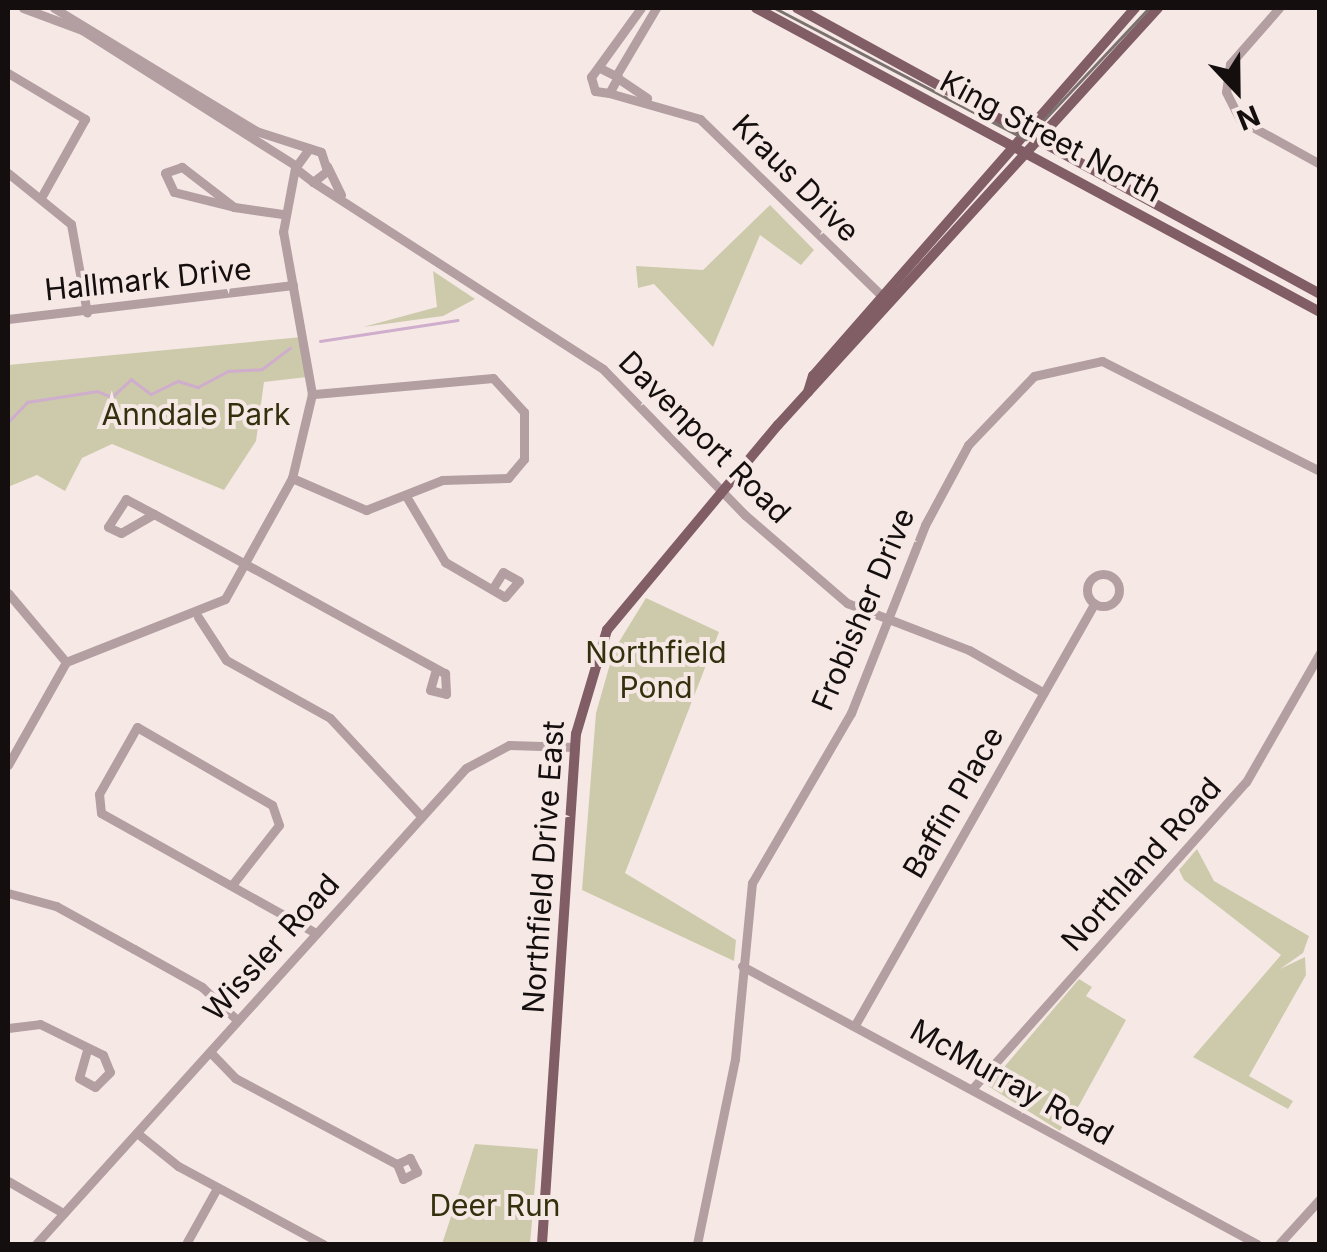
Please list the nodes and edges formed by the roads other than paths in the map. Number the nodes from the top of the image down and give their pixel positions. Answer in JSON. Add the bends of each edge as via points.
{"nodes":[{"id":1,"x":23,"y":8,"type":"edge"},
{"id":2,"x":54,"y":8,"type":"edge"},
{"id":3,"x":641,"y":8,"type":"edge"},
{"id":4,"x":656,"y":8,"type":"edge"},
{"id":5,"x":756,"y":8,"type":"edge"},
{"id":6,"x":796,"y":8,"type":"edge"},
{"id":7,"x":1135,"y":8,"type":"edge"},
{"id":8,"x":1158,"y":8,"type":"edge"},
{"id":9,"x":1279,"y":8,"type":"edge"},
{"id":10,"x":600,"y":68,"type":"junction"},
{"id":11,"x":8,"y":73,"type":"edge"},
{"id":12,"x":617,"y":76,"type":"junction"},
{"id":13,"x":610,"y":93,"type":"junction"},
{"id":14,"x":654,"y":102,"type":"junction"},
{"id":15,"x":1025,"y":133,"type":"junction"},
{"id":16,"x":1039,"y":142,"type":"junction"},
{"id":17,"x":1013,"y":146,"type":"junction"},
{"id":18,"x":309,"y":149,"type":"junction"},
{"id":19,"x":1027,"y":153,"type":"junction"},
{"id":20,"x":1320,"y":164,"type":"edge"},
{"id":21,"x":328,"y":166,"type":"junction"},
{"id":22,"x":295,"y":167,"type":"junction"},
{"id":23,"x":8,"y":173,"type":"edge"},
{"id":24,"x":312,"y":182,"type":"junction"},
{"id":25,"x":341,"y":195,"type":"junction"},
{"id":26,"x":42,"y":196,"type":"junction"},
{"id":27,"x":287,"y":196,"type":"junction"},
{"id":28,"x":234,"y":208,"type":"junction"},
{"id":29,"x":282,"y":214,"type":"junction"},
{"id":30,"x":293,"y":285,"type":"junction"},
{"id":31,"x":1320,"y":294,"type":"edge"},
{"id":32,"x":883,"y":297,"type":"junction"},
{"id":33,"x":893,"y":305,"type":"junction"},
{"id":34,"x":1320,"y":312,"type":"edge"},
{"id":35,"x":86,"y":313,"type":"junction"},
{"id":36,"x":8,"y":319,"type":"edge"},
{"id":37,"x":808,"y":392,"type":"junction"},
{"id":38,"x":312,"y":394,"type":"junction"},
{"id":39,"x":1320,"y":471,"type":"edge"},
{"id":40,"x":292,"y":478,"type":"junction"},
{"id":41,"x":721,"y":491,"type":"junction"},
{"id":42,"x":406,"y":496,"type":"junction"},
{"id":43,"x":154,"y":514,"type":"junction"},
{"id":44,"x":245,"y":564,"type":"junction"},
{"id":45,"x":494,"y":588,"type":"dead end"},
{"id":46,"x":8,"y":593,"type":"edge"},
{"id":47,"x":1095,"y":603,"type":"dead end"},
{"id":48,"x":198,"y":616,"type":"junction"},
{"id":49,"x":891,"y":620,"type":"junction"},
{"id":50,"x":1320,"y":653,"type":"edge"},
{"id":51,"x":66,"y":662,"type":"junction"},
{"id":52,"x":435,"y":673,"type":"dead end"},
{"id":53,"x":1315,"y":674,"type":"edge"},
{"id":54,"x":1044,"y":693,"type":"junction"},
{"id":55,"x":575,"y":747,"type":"junction"},
{"id":56,"x":8,"y":765,"type":"edge"},
{"id":57,"x":421,"y":816,"type":"junction"},
{"id":58,"x":232,"y":885,"type":"junction"},
{"id":59,"x":8,"y":894,"type":"edge"},
{"id":60,"x":316,"y":933,"type":"junction"},
{"id":61,"x":742,"y":966,"type":"junction"},
{"id":62,"x":237,"y":1020,"type":"junction"},
{"id":63,"x":855,"y":1025,"type":"junction"},
{"id":64,"x":8,"y":1028,"type":"edge"},
{"id":65,"x":87,"y":1050,"type":"dead end"},
{"id":66,"x":211,"y":1053,"type":"junction"},
{"id":67,"x":972,"y":1088,"type":"junction"},
{"id":68,"x":136,"y":1133,"type":"junction"},
{"id":69,"x":397,"y":1164,"type":"dead end"},
{"id":70,"x":8,"y":1181,"type":"edge"},
{"id":71,"x":217,"y":1188,"type":"junction"},
{"id":72,"x":1320,"y":1200,"type":"edge"},
{"id":73,"x":63,"y":1213,"type":"junction"},
{"id":74,"x":302,"y":1234,"type":"junction"},
{"id":75,"x":36,"y":1244,"type":"edge"},
{"id":76,"x":185,"y":1244,"type":"edge"},
{"id":77,"x":296,"y":1244,"type":"edge"},
{"id":78,"x":323,"y":1244,"type":"edge"},
{"id":79,"x":542,"y":1244,"type":"edge"},
{"id":80,"x":697,"y":1244,"type":"edge"},
{"id":81,"x":1258,"y":1244,"type":"edge"},
{"id":82,"x":1279,"y":1244,"type":"edge"}],
"edges":[{"from":1,"to":22,"type":"street","via":[[82,30]]},
{"from":2,"to":18,"type":"street","via":[[256,131]]},
{"from":3,"to":10,"type":"street"},
{"from":4,"to":12,"type":"street"},
{"from":5,"to":17,"type":"main road","name":"King Street North"},
{"from":6,"to":15,"type":"main road","name":"King Street North"},
{"from":7,"to":15,"type":"main road","name":"Northfield Drive East"},
{"from":8,"to":16,"type":"main road","name":"Northfield Drive East"},
{"from":9,"to":20,"type":"street","via":[[1230,64],[1228,102],[1240,120]]},
{"from":10,"to":12,"type":"street","name":"Kraus Drive"},
{"from":10,"to":13,"type":"street","via":[[592,86]]},
{"from":11,"to":26,"type":"street","via":[[85,118]]},
{"from":12,"to":13,"type":"street"},
{"from":12,"to":14,"type":"street","name":"Kraus Drive"},
{"from":13,"to":14,"type":"street","name":"Kraus Drive"},
{"from":14,"to":32,"type":"street","name":"Kraus Drive","via":[[710,127]]},
{"from":15,"to":16,"type":"main road","name":"King Street North"},
{"from":15,"to":17,"type":"main road","name":"Northfield Drive East"},
{"from":16,"to":19,"type":"main road","name":"Northfield Drive East"},
{"from":16,"to":31,"type":"main road","name":"King Street North"},
{"from":17,"to":19,"type":"main road","name":"King Street North"},
{"from":17,"to":32,"type":"main road","name":"Northfield Drive East"},
{"from":18,"to":21,"type":"street"},
{"from":18,"to":22,"type":"street"},
{"from":19,"to":33,"type":"main road","name":"Northfield Drive East"},
{"from":19,"to":34,"type":"main road","name":"King Street North"},
{"from":21,"to":24,"type":"street"},
{"from":21,"to":25,"type":"street"},
{"from":22,"to":24,"type":"street","name":"Davenport Road"},
{"from":22,"to":27,"type":"street"},
{"from":23,"to":26,"type":"street"},
{"from":24,"to":25,"type":"street","name":"Davenport Road"},
{"from":24,"to":27,"type":"street"},
{"from":25,"to":41,"type":"street","name":"Davenport Road","via":[[603,369]]},
{"from":26,"to":35,"type":"street","via":[[75,231]]},
{"from":27,"to":29,"type":"street"},
{"from":28,"to":28,"type":"street","via":[[182,168],[165,174],[174,192]]},
{"from":28,"to":29,"type":"street"},
{"from":29,"to":30,"type":"street"},
{"from":30,"to":35,"type":"street","name":"Hallmark Drive"},
{"from":30,"to":38,"type":"street"},
{"from":32,"to":33,"type":"street","name":"Kraus Drive"},
{"from":32,"to":37,"type":"main road","name":"Northfield Drive East"},
{"from":33,"to":37,"type":"main road","name":"Northfield Drive East"},
{"from":35,"to":36,"type":"street","name":"Hallmark Drive"},
{"from":37,"to":41,"type":"main road","name":"Northfield Drive East"},
{"from":38,"to":40,"type":"street"},
{"from":38,"to":42,"type":"street","via":[[481,375],[517,396],[526,440],[516,474],[442,480]]},
{"from":39,"to":49,"type":"street","name":"Frobisher Drive","via":[[1143,376],[1102,361],[1052,367],[1012,394],[952,466]]},
{"from":40,"to":42,"type":"street","via":[[350,508]]},
{"from":40,"to":44,"type":"street"},
{"from":41,"to":49,"type":"street","name":"Davenport Road","via":[[847,603]]},
{"from":41,"to":55,"type":"main road","name":"Northfield Drive East","via":[[607,630]]},
{"from":42,"to":45,"type":"street","via":[[446,562]]},
{"from":43,"to":43,"type":"street","via":[[126,499],[108,528],[121,533]]},
{"from":43,"to":44,"type":"street"},
{"from":44,"to":48,"type":"street","via":[[224,599]]},
{"from":44,"to":52,"type":"street"},
{"from":46,"to":51,"type":"street"},
{"from":47,"to":54,"type":"street","name":"Baffin Place"},
{"from":48,"to":51,"type":"street"},
{"from":48,"to":57,"type":"street","via":[[226,660],[330,718]]},
{"from":49,"to":54,"type":"street","name":"Davenport Road"},
{"from":49,"to":61,"type":"street","name":"Frobisher Drive","via":[[851,712],[752,883]]},
{"from":50,"to":53,"type":"street","name":"Northland Road"},
{"from":51,"to":56,"type":"street"},
{"from":53,"to":67,"type":"street","name":"Northland Road","via":[[1226,807]]},
{"from":54,"to":63,"type":"street","name":"Baffin Place"},
{"from":55,"to":57,"type":"street","name":"Wissler Road","via":[[497,749]]},
{"from":55,"to":79,"type":"main road","name":"Northfield Drive East"},
{"from":57,"to":60,"type":"street","name":"Wissler Road"},
{"from":58,"to":58,"type":"street","via":[[100,812],[99,794],[137,727],[272,804],[279,825]]},
{"from":58,"to":60,"type":"street"},
{"from":59,"to":62,"type":"street","via":[[56,906],[202,987]]},
{"from":60,"to":62,"type":"street","name":"Wissler Road"},
{"from":61,"to":63,"type":"street","name":"McMurray Road"},
{"from":61,"to":80,"type":"street","name":"Frobisher Drive","via":[[735,1059]]},
{"from":62,"to":66,"type":"street","name":"Wissler Road"},
{"from":63,"to":67,"type":"street","name":"McMurray Road"},
{"from":64,"to":65,"type":"street","via":[[40,1024]]},
{"from":66,"to":68,"type":"street","name":"Wissler Road"},
{"from":66,"to":69,"type":"street","via":[[235,1078]]},
{"from":67,"to":81,"type":"street","name":"McMurray Road"},
{"from":68,"to":71,"type":"street"},
{"from":68,"to":73,"type":"street","name":"Wissler Road"},
{"from":70,"to":73,"type":"street"},
{"from":71,"to":74,"type":"street"},
{"from":71,"to":76,"type":"street"},
{"from":72,"to":82,"type":"street"},
{"from":73,"to":75,"type":"street","name":"Wissler Road"},
{"from":74,"to":77,"type":"street"},
{"from":74,"to":78,"type":"street"}]}
